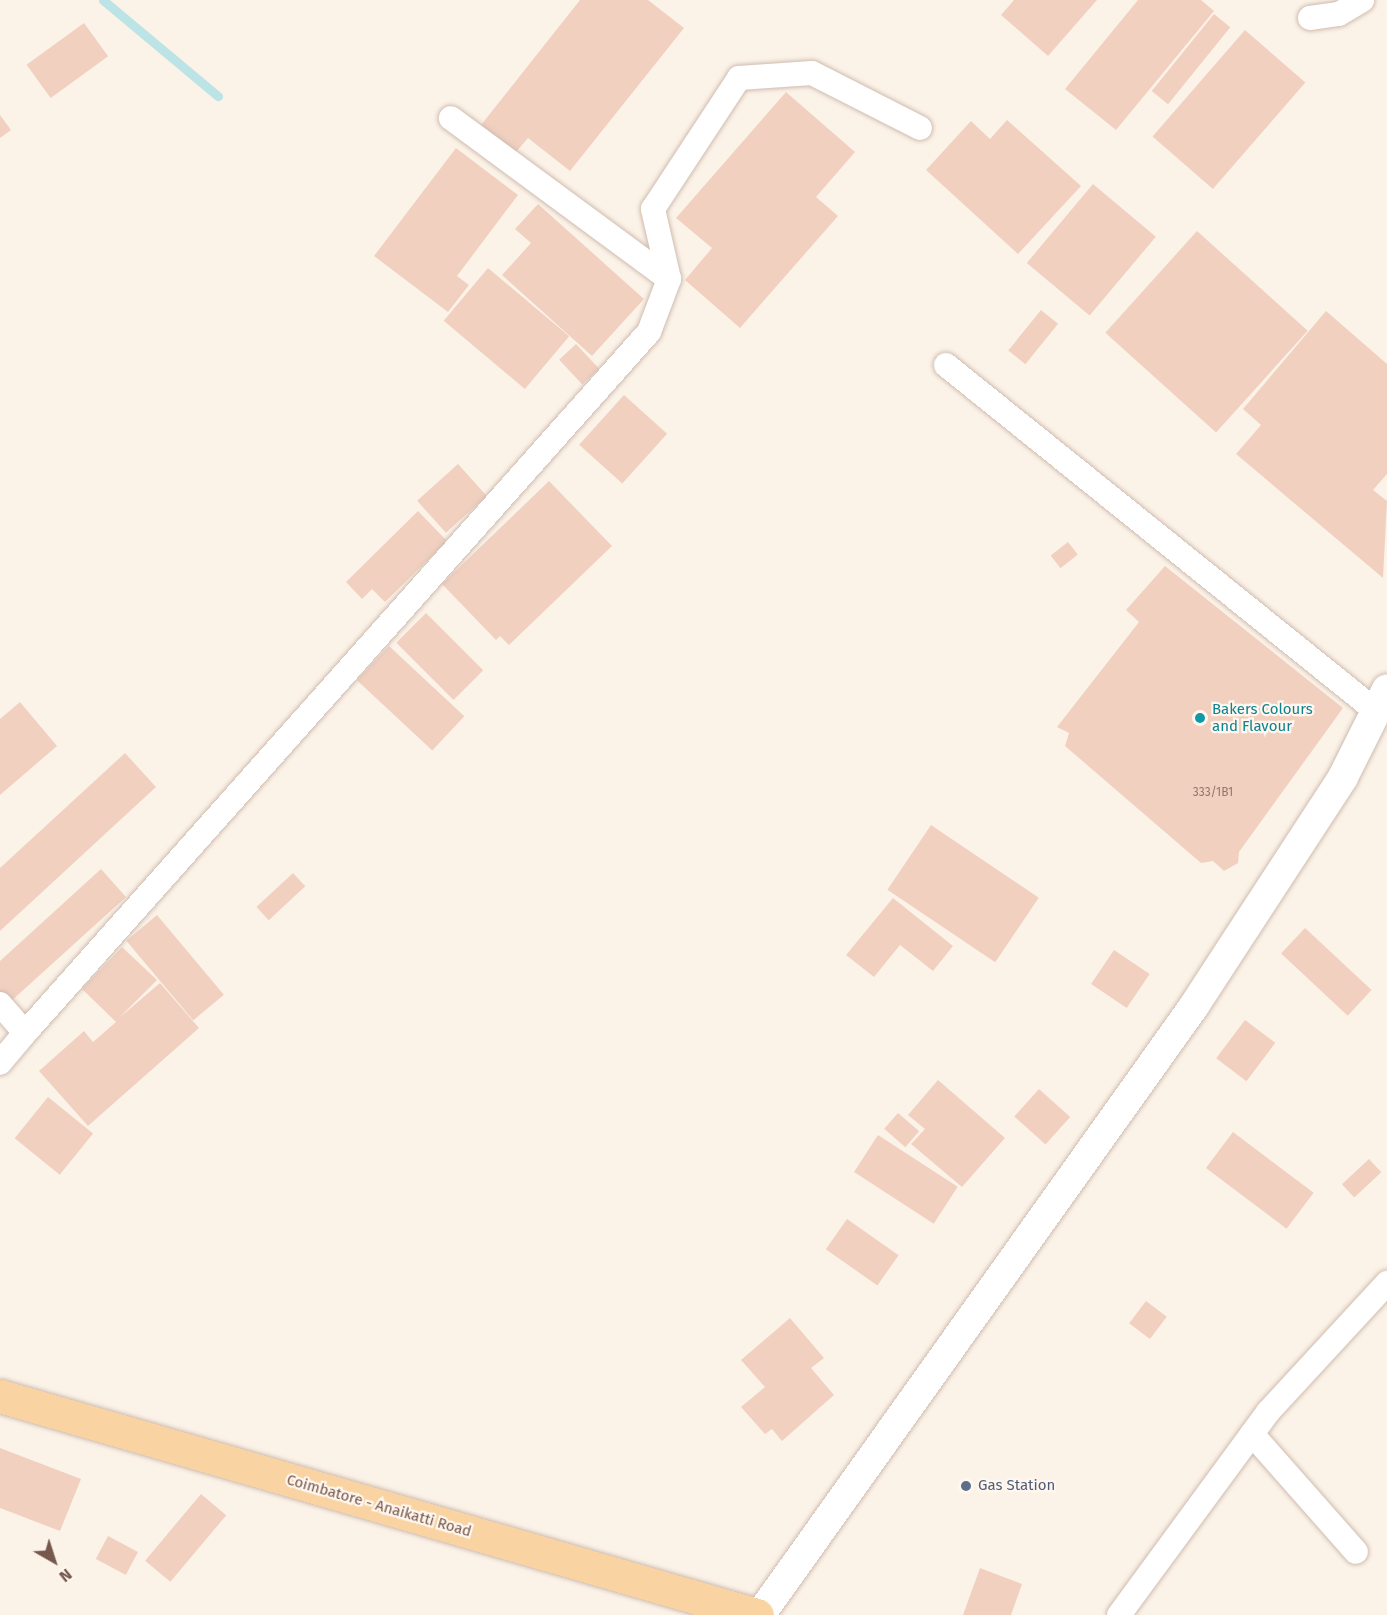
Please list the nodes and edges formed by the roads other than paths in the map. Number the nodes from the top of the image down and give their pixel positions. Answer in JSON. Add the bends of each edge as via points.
{"nodes":[{"id":1,"x":1362,"y":0,"type":"edge"},
{"id":2,"x":1310,"y":18,"type":"dead end"},
{"id":3,"x":452,"y":118,"type":"dead end"},
{"id":4,"x":920,"y":129,"type":"dead end"},
{"id":5,"x":669,"y":279,"type":"junction"},
{"id":6,"x":946,"y":365,"type":"dead end"},
{"id":7,"x":1382,"y":700,"type":"edge"},
{"id":8,"x":0,"y":1004,"type":"edge"},
{"id":9,"x":25,"y":1033,"type":"junction"},
{"id":10,"x":0,"y":1063,"type":"edge"},
{"id":11,"x":1384,"y":1291,"type":"edge"},
{"id":12,"x":0,"y":1396,"type":"edge"},
{"id":13,"x":1251,"y":1434,"type":"junction"},
{"id":14,"x":1356,"y":1552,"type":"dead end"},
{"id":15,"x":759,"y":1615,"type":"edge"},
{"id":16,"x":1119,"y":1615,"type":"edge"}],
"edges":[{"from":1,"to":2,"type":"street","via":[[1339,14]]},
{"from":3,"to":5,"type":"street"},
{"from":4,"to":5,"type":"street","via":[[812,73],[739,78],[653,209]]},
{"from":5,"to":9,"type":"street","via":[[649,332]]},
{"from":6,"to":7,"type":"street"},
{"from":7,"to":15,"type":"street","via":[[1343,777],[1194,1006]]},
{"from":8,"to":9,"type":"street"},
{"from":9,"to":10,"type":"street"},
{"from":11,"to":13,"type":"street"},
{"from":12,"to":15,"type":"main road","name":"Coimbatore - Anaikatti Road"},
{"from":13,"to":14,"type":"street"},
{"from":13,"to":16,"type":"street"}]}
